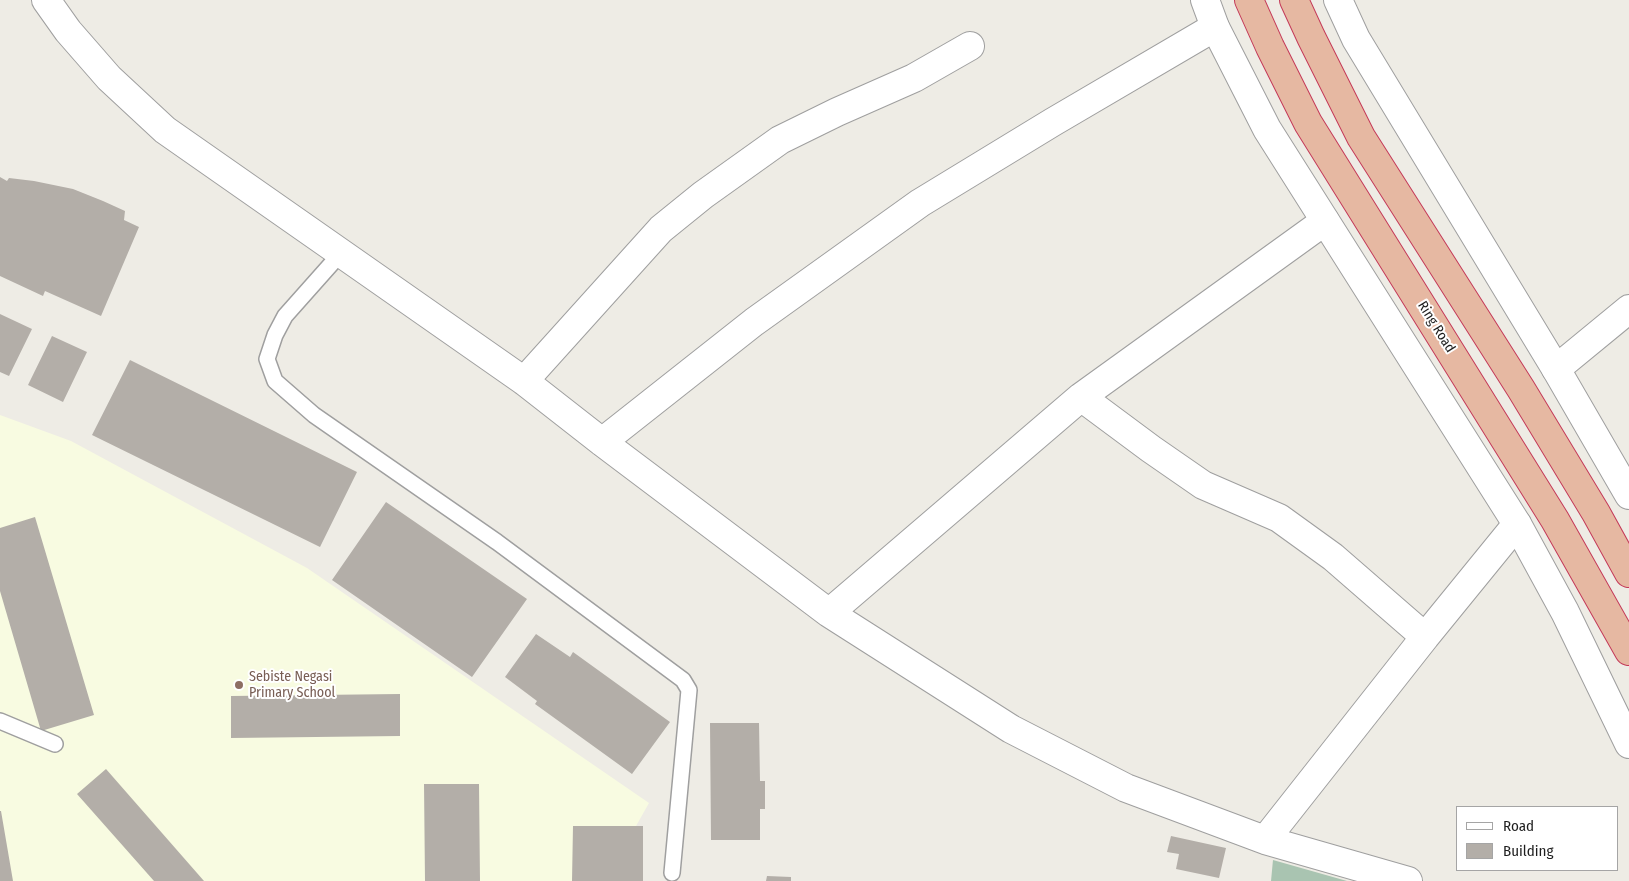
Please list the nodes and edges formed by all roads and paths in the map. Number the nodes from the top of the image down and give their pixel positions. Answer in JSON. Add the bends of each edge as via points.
{"nodes":[{"id":1,"x":46,"y":0,"type":"edge"},
{"id":2,"x":1205,"y":0,"type":"edge"},
{"id":3,"x":1249,"y":0,"type":"edge"},
{"id":4,"x":1294,"y":0,"type":"edge"},
{"id":5,"x":1338,"y":0,"type":"edge"},
{"id":6,"x":1215,"y":27,"type":"junction"},
{"id":7,"x":970,"y":46,"type":"dead end"},
{"id":8,"x":1325,"y":220,"type":"junction"},
{"id":9,"x":341,"y":254,"type":"junction"},
{"id":10,"x":1629,"y":308,"type":"edge"},
{"id":11,"x":1556,"y":369,"type":"junction"},
{"id":12,"x":524,"y":381,"type":"junction"},
{"id":13,"x":1081,"y":397,"type":"junction"},
{"id":14,"x":602,"y":442,"type":"junction"},
{"id":15,"x":1629,"y":495,"type":"edge"},
{"id":16,"x":1517,"y":524,"type":"junction"},
{"id":17,"x":1629,"y":573,"type":"edge"},
{"id":18,"x":829,"y":613,"type":"junction"},
{"id":19,"x":1426,"y":638,"type":"junction"},
{"id":20,"x":1629,"y":650,"type":"edge"},
{"id":21,"x":0,"y":721,"type":"edge"},
{"id":22,"x":55,"y":744,"type":"dead end"},
{"id":23,"x":1629,"y":744,"type":"edge"},
{"id":24,"x":1265,"y":840,"type":"junction"},
{"id":25,"x":672,"y":873,"type":"dead end"},
{"id":26,"x":1408,"y":881,"type":"edge"}],
"edges":[{"from":1,"to":9,"type":"street","via":[[109,78],[165,130]]},
{"from":2,"to":6,"type":"street"},
{"from":3,"to":20,"type":"highway","name":"Ring Road","via":[[1308,122],[1555,520]]},
{"from":4,"to":17,"type":"highway","via":[[1361,137],[1521,389]]},
{"from":5,"to":11,"type":"street","via":[[1356,39]]},
{"from":6,"to":8,"type":"street","via":[[1267,129]]},
{"from":6,"to":14,"type":"street","via":[[920,203],[754,322]]},
{"from":7,"to":12,"type":"street","via":[[914,78],[780,140],[703,195],[661,229]]},
{"from":8,"to":13,"type":"street"},
{"from":8,"to":16,"type":"street"},
{"from":9,"to":12,"type":"street"},
{"from":9,"to":25,"type":"lane","via":[[285,316],[275,335],[267,359],[275,381],[314,415],[497,542],[683,680],[689,690]]},
{"from":10,"to":11,"type":"street"},
{"from":11,"to":15,"type":"street"},
{"from":12,"to":14,"type":"street"},
{"from":13,"to":18,"type":"street"},
{"from":13,"to":19,"type":"street","via":[[1203,485],[1279,518],[1333,557]]},
{"from":14,"to":18,"type":"street"},
{"from":16,"to":19,"type":"street"},
{"from":16,"to":23,"type":"street","via":[[1565,612]]},
{"from":18,"to":24,"type":"street","via":[[1011,729],[1126,788]]},
{"from":19,"to":24,"type":"street"},
{"from":21,"to":22,"type":"lane"},
{"from":24,"to":26,"type":"street"}]}
